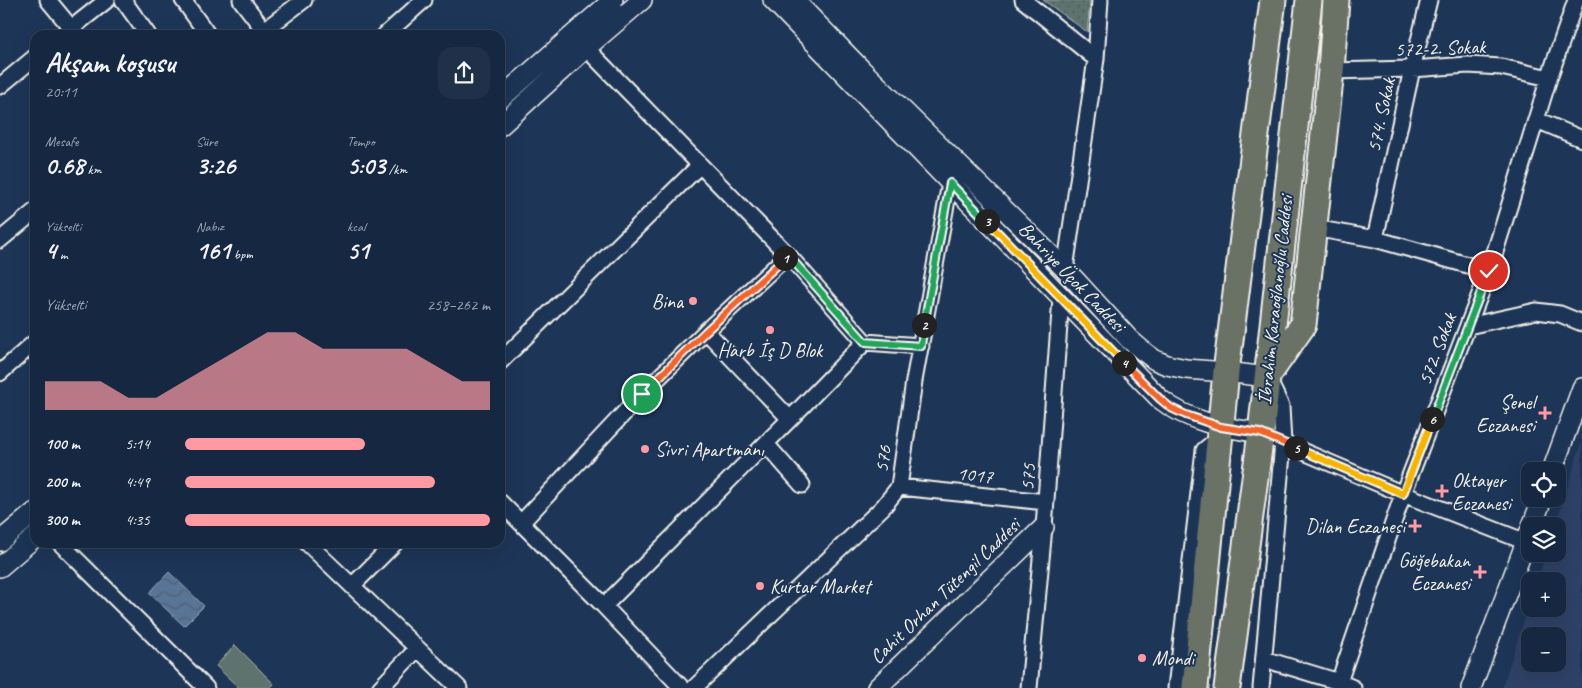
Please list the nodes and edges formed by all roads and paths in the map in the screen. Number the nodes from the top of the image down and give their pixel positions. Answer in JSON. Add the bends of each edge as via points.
{"nodes":[{"id":1,"x":48,"y":0,"type":"edge"},
{"id":2,"x":107,"y":0,"type":"edge"},
{"id":3,"x":123,"y":0,"type":"edge"},
{"id":4,"x":182,"y":0,"type":"edge"},
{"id":5,"x":241,"y":0,"type":"edge"},
{"id":6,"x":304,"y":0,"type":"edge"},
{"id":7,"x":424,"y":0,"type":"edge"},
{"id":8,"x":613,"y":0,"type":"edge"},
{"id":9,"x":642,"y":0,"type":"edge"},
{"id":10,"x":773,"y":0,"type":"edge"},
{"id":11,"x":794,"y":0,"type":"edge"},
{"id":12,"x":1023,"y":0,"type":"edge"},
{"id":13,"x":1100,"y":0,"type":"edge"},
{"id":14,"x":1273,"y":0,"type":"edge"},
{"id":15,"x":1309,"y":0,"type":"edge"},
{"id":16,"x":1336,"y":0,"type":"edge"},
{"id":17,"x":1429,"y":0,"type":"edge"},
{"id":18,"x":1576,"y":0,"type":"edge"},
{"id":19,"x":68,"y":30,"type":"edge"},
{"id":20,"x":73,"y":30,"type":"edge"},
{"id":21,"x":144,"y":30,"type":"edge"},
{"id":22,"x":204,"y":30,"type":"edge"},
{"id":23,"x":260,"y":30,"type":"edge"},
{"id":24,"x":264,"y":30,"type":"edge"},
{"id":25,"x":391,"y":30,"type":"edge"},
{"id":26,"x":586,"y":48,"type":"junction"},
{"id":27,"x":1096,"y":59,"type":"junction"},
{"id":28,"x":30,"y":62,"type":"edge"},
{"id":29,"x":1412,"y":69,"type":"junction"},
{"id":30,"x":1331,"y":71,"type":"junction"},
{"id":31,"x":1549,"y":78,"type":"junction"},
{"id":32,"x":0,"y":86,"type":"edge"},
{"id":33,"x":505,"y":95,"type":"edge"},
{"id":34,"x":1537,"y":120,"type":"junction"},
{"id":35,"x":505,"y":121,"type":"edge"},
{"id":36,"x":1582,"y":139,"type":"edge"},
{"id":37,"x":700,"y":165,"type":"junction"},
{"id":38,"x":950,"y":183,"type":"junction"},
{"id":39,"x":30,"y":215,"type":"edge"},
{"id":40,"x":1314,"y":228,"type":"junction"},
{"id":41,"x":1375,"y":238,"type":"junction"},
{"id":42,"x":0,"y":240,"type":"edge"},
{"id":43,"x":788,"y":255,"type":"junction"},
{"id":44,"x":1065,"y":269,"type":"junction"},
{"id":45,"x":1489,"y":271,"type":"junction"},
{"id":46,"x":1061,"y":298,"type":"junction"},
{"id":47,"x":1582,"y":323,"type":"edge"},
{"id":48,"x":1468,"y":326,"type":"junction"},
{"id":49,"x":706,"y":331,"type":"junction"},
{"id":50,"x":865,"y":342,"type":"junction"},
{"id":51,"x":921,"y":346,"type":"junction"},
{"id":52,"x":30,"y":351,"type":"edge"},
{"id":53,"x":505,"y":357,"type":"edge"},
{"id":54,"x":1226,"y":372,"type":"junction"},
{"id":55,"x":0,"y":373,"type":"edge"},
{"id":56,"x":1267,"y":378,"type":"junction"},
{"id":57,"x":1581,"y":393,"type":"edge"},
{"id":58,"x":790,"y":420,"type":"junction"},
{"id":59,"x":1221,"y":432,"type":"junction"},
{"id":60,"x":1260,"y":433,"type":"junction"},
{"id":61,"x":1284,"y":443,"type":"junction"},
{"id":62,"x":766,"y":444,"type":"junction"},
{"id":63,"x":1555,"y":462,"type":"edge"},
{"id":64,"x":802,"y":485,"type":"dead end"},
{"id":65,"x":899,"y":488,"type":"junction"},
{"id":66,"x":1403,"y":494,"type":"junction"},
{"id":67,"x":1046,"y":502,"type":"junction"},
{"id":68,"x":505,"y":507,"type":"edge"},
{"id":69,"x":30,"y":516,"type":"edge"},
{"id":70,"x":521,"y":523,"type":"junction"},
{"id":71,"x":1044,"y":527,"type":"junction"},
{"id":72,"x":1521,"y":531,"type":"edge"},
{"id":73,"x":0,"y":541,"type":"edge"},
{"id":74,"x":30,"y":541,"type":"edge"},
{"id":75,"x":65,"y":548,"type":"edge"},
{"id":76,"x":312,"y":548,"type":"edge"},
{"id":77,"x":390,"y":548,"type":"edge"},
{"id":78,"x":1521,"y":554,"type":"edge"},
{"id":79,"x":0,"y":567,"type":"edge"},
{"id":80,"x":352,"y":586,"type":"junction"},
{"id":81,"x":604,"y":606,"type":"junction"},
{"id":82,"x":418,"y":648,"type":"junction"},
{"id":83,"x":1264,"y":659,"type":"junction"},
{"id":84,"x":1347,"y":686,"type":"edge"},
{"id":85,"x":206,"y":688,"type":"edge"},
{"id":86,"x":380,"y":688,"type":"edge"},
{"id":87,"x":459,"y":688,"type":"edge"},
{"id":88,"x":682,"y":688,"type":"edge"},
{"id":89,"x":694,"y":688,"type":"edge"},
{"id":90,"x":877,"y":688,"type":"edge"},
{"id":91,"x":1029,"y":688,"type":"edge"},
{"id":92,"x":1176,"y":688,"type":"edge"},
{"id":93,"x":1195,"y":688,"type":"edge"},
{"id":94,"x":1227,"y":688,"type":"edge"},
{"id":95,"x":1261,"y":688,"type":"edge"},
{"id":96,"x":1471,"y":688,"type":"edge"}],
"edges":[{"from":1,"to":19,"type":"street"},
{"from":2,"to":20,"type":"street"},
{"from":3,"to":21,"type":"street"},
{"from":4,"to":22,"type":"street"},
{"from":5,"to":23,"type":"street"},
{"from":6,"to":24,"type":"street"},
{"from":7,"to":25,"type":"street"},
{"from":8,"to":33,"type":"street"},
{"from":9,"to":26,"type":"street"},
{"from":10,"to":38,"type":"street","name":"Bahriye Üçok Caddesi"},
{"from":11,"to":44,"type":"street","name":"Bahriye Üçok Caddesi"},
{"from":12,"to":27,"type":"street"},
{"from":13,"to":27,"type":"street"},
{"from":14,"to":54,"type":"highway","name":"İbrahim Karaoğlanoğlu Caddesi"},
{"from":15,"to":56,"type":"highway","name":"İbrahim Karaoğlanoğlu Caddesi"},
{"from":16,"to":30,"type":"highway"},
{"from":17,"to":29,"type":"street","name":"574. Sokak"},
{"from":18,"to":31,"type":"street","name":"572. Sokak"},
{"from":26,"to":35,"type":"street"},
{"from":26,"to":37,"type":"street"},
{"from":27,"to":44,"type":"street"},
{"from":28,"to":32,"type":"street"},
{"from":29,"to":30,"type":"street","name":"572-2. Sokak"},
{"from":29,"to":31,"type":"street","name":"572-2. Sokak","via":[[1468,65],[1501,67]]},
{"from":29,"to":41,"type":"street","name":"574. Sokak"},
{"from":30,"to":40,"type":"highway"},
{"from":31,"to":34,"type":"street","name":"572. Sokak"},
{"from":34,"to":36,"type":"street"},
{"from":34,"to":45,"type":"street","name":"572. Sokak"},
{"from":37,"to":43,"type":"street"},
{"from":37,"to":53,"type":"street"},
{"from":38,"to":46,"type":"street","name":"Bahriye Üçok Caddesi"},
{"from":38,"to":51,"type":"street","name":"576"},
{"from":39,"to":42,"type":"street"},
{"from":40,"to":41,"type":"street"},
{"from":40,"to":56,"type":"highway","via":[[1303,325]]},
{"from":41,"to":45,"type":"street"},
{"from":43,"to":49,"type":"street"},
{"from":43,"to":50,"type":"street"},
{"from":44,"to":54,"type":"street","name":"Bahriye Üçok Caddesi","via":[[1129,339],[1155,360],[1186,369]]},
{"from":45,"to":48,"type":"street","name":"572. Sokak"},
{"from":46,"to":59,"type":"street","name":"Bahriye Üçok Caddesi","via":[[1160,399],[1171,408]]},
{"from":46,"to":67,"type":"street","name":"575"},
{"from":47,"to":48,"type":"street","via":[[1560,314],[1536,311]]},
{"from":48,"to":66,"type":"street","name":"572. Sokak"},
{"from":49,"to":58,"type":"street"},
{"from":49,"to":70,"type":"street"},
{"from":50,"to":51,"type":"street"},
{"from":50,"to":58,"type":"street"},
{"from":51,"to":65,"type":"street","name":"576"},
{"from":52,"to":55,"type":"street"},
{"from":54,"to":56,"type":"street","name":"Bahriye Üçok Caddesi"},
{"from":54,"to":59,"type":"highway","name":"İbrahim Karaoğlanoğlu Caddesi"},
{"from":56,"to":60,"type":"highway","name":"İbrahim Karaoğlanoğlu Caddesi"},
{"from":56,"to":61,"type":"street","via":[[1281,406]]},
{"from":57,"to":63,"type":"street"},
{"from":58,"to":62,"type":"street"},
{"from":59,"to":60,"type":"street","name":"Bahriye Üçok Caddesi"},
{"from":59,"to":92,"type":"street","via":[[1204,450]]},
{"from":59,"to":93,"type":"highway","name":"İbrahim Karaoğlanoğlu Caddesi"},
{"from":60,"to":61,"type":"street"},
{"from":60,"to":94,"type":"highway","name":"İbrahim Karaoğlanoğlu Caddesi"},
{"from":61,"to":66,"type":"street"},
{"from":61,"to":83,"type":"street"},
{"from":62,"to":64,"type":"street"},
{"from":62,"to":81,"type":"street"},
{"from":65,"to":67,"type":"street","name":"1017"},
{"from":65,"to":89,"type":"street","name":"576"},
{"from":66,"to":72,"type":"street"},
{"from":66,"to":84,"type":"street","name":"572. Sokak"},
{"from":67,"to":71,"type":"street","name":"575"},
{"from":68,"to":70,"type":"street"},
{"from":69,"to":73,"type":"street"},
{"from":70,"to":81,"type":"street"},
{"from":71,"to":90,"type":"street","name":"Cahit Orhan Tütengil Caddesi"},
{"from":71,"to":91,"type":"street","name":"575"},
{"from":74,"to":79,"type":"street"},
{"from":75,"to":85,"type":"street"},
{"from":76,"to":80,"type":"street"},
{"from":77,"to":80,"type":"street"},
{"from":78,"to":96,"type":"street"},
{"from":80,"to":82,"type":"street"},
{"from":81,"to":88,"type":"street"},
{"from":82,"to":86,"type":"street"},
{"from":82,"to":87,"type":"street"},
{"from":83,"to":84,"type":"street"},
{"from":83,"to":95,"type":"street"}]}
